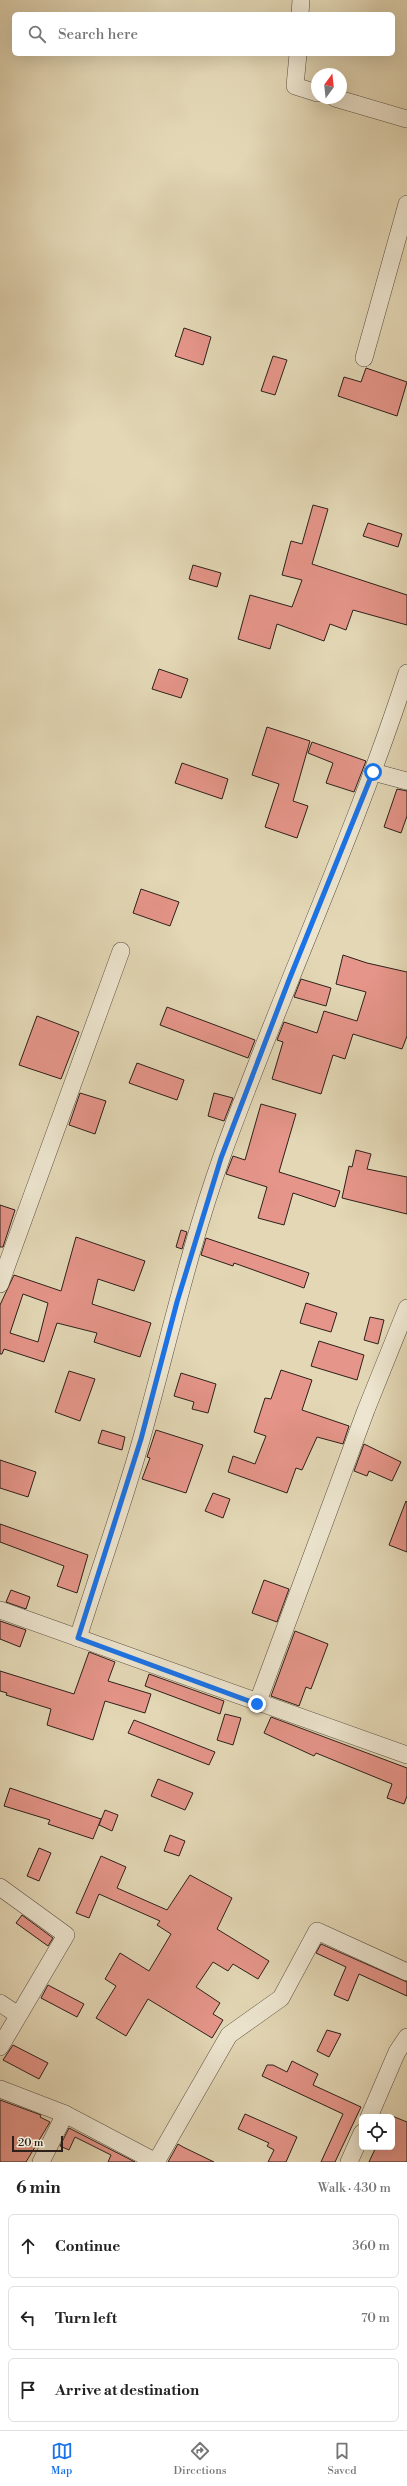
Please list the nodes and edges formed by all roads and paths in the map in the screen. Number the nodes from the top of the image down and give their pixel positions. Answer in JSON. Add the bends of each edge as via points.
{"nodes":[{"id":1,"x":301,"y":0,"type":"edge"},
{"id":2,"x":300,"y":12,"type":"edge"},
{"id":3,"x":298,"y":56,"type":"edge"},
{"id":4,"x":311,"y":91,"type":"edge"},
{"id":5,"x":347,"y":102,"type":"edge"},
{"id":6,"x":407,"y":119,"type":"edge"},
{"id":7,"x":407,"y":204,"type":"edge"},
{"id":8,"x":364,"y":358,"type":"dead end"},
{"id":9,"x":407,"y":673,"type":"edge"},
{"id":10,"x":373,"y":772,"type":"junction"},
{"id":11,"x":407,"y":781,"type":"edge"},
{"id":12,"x":121,"y":951,"type":"dead end"},
{"id":13,"x":0,"y":1284,"type":"edge"},
{"id":14,"x":407,"y":1308,"type":"edge"},
{"id":15,"x":0,"y":1610,"type":"edge"},
{"id":16,"x":78,"y":1638,"type":"junction"},
{"id":17,"x":257,"y":1704,"type":"junction"},
{"id":18,"x":407,"y":1756,"type":"edge"},
{"id":19,"x":0,"y":1887,"type":"edge"},
{"id":20,"x":407,"y":1972,"type":"edge"},
{"id":21,"x":0,"y":2003,"type":"edge"},
{"id":22,"x":18,"y":2015,"type":"junction"},
{"id":23,"x":407,"y":2037,"type":"edge"},
{"id":24,"x":0,"y":2047,"type":"edge"},
{"id":25,"x":0,"y":2089,"type":"edge"},
{"id":26,"x":65,"y":2114,"type":"junction"},
{"id":27,"x":370,"y":2114,"type":"edge"},
{"id":28,"x":359,"y":2140,"type":"edge"},
{"id":29,"x":41,"y":2162,"type":"edge"},
{"id":30,"x":156,"y":2162,"type":"edge"},
{"id":31,"x":349,"y":2162,"type":"edge"}],
"edges":[{"from":1,"to":2,"type":"street"},
{"from":3,"to":4,"type":"street","via":[[296,86]]},
{"from":5,"to":6,"type":"street"},
{"from":7,"to":8,"type":"street"},
{"from":9,"to":10,"type":"street"},
{"from":10,"to":11,"type":"street"},
{"from":10,"to":16,"type":"street","via":[[221,1158],[177,1302],[141,1439]]},
{"from":12,"to":13,"type":"street"},
{"from":14,"to":17,"type":"street","via":[[366,1410]]},
{"from":15,"to":16,"type":"street"},
{"from":16,"to":17,"type":"street"},
{"from":17,"to":18,"type":"street"},
{"from":19,"to":22,"type":"street","via":[[66,1935]]},
{"from":20,"to":30,"type":"street","via":[[317,1931],[281,1998],[229,2035]]},
{"from":21,"to":22,"type":"street"},
{"from":22,"to":24,"type":"street"},
{"from":23,"to":27,"type":"street"},
{"from":25,"to":26,"type":"street"},
{"from":26,"to":29,"type":"street"},
{"from":26,"to":30,"type":"street"},
{"from":28,"to":31,"type":"street"}]}
